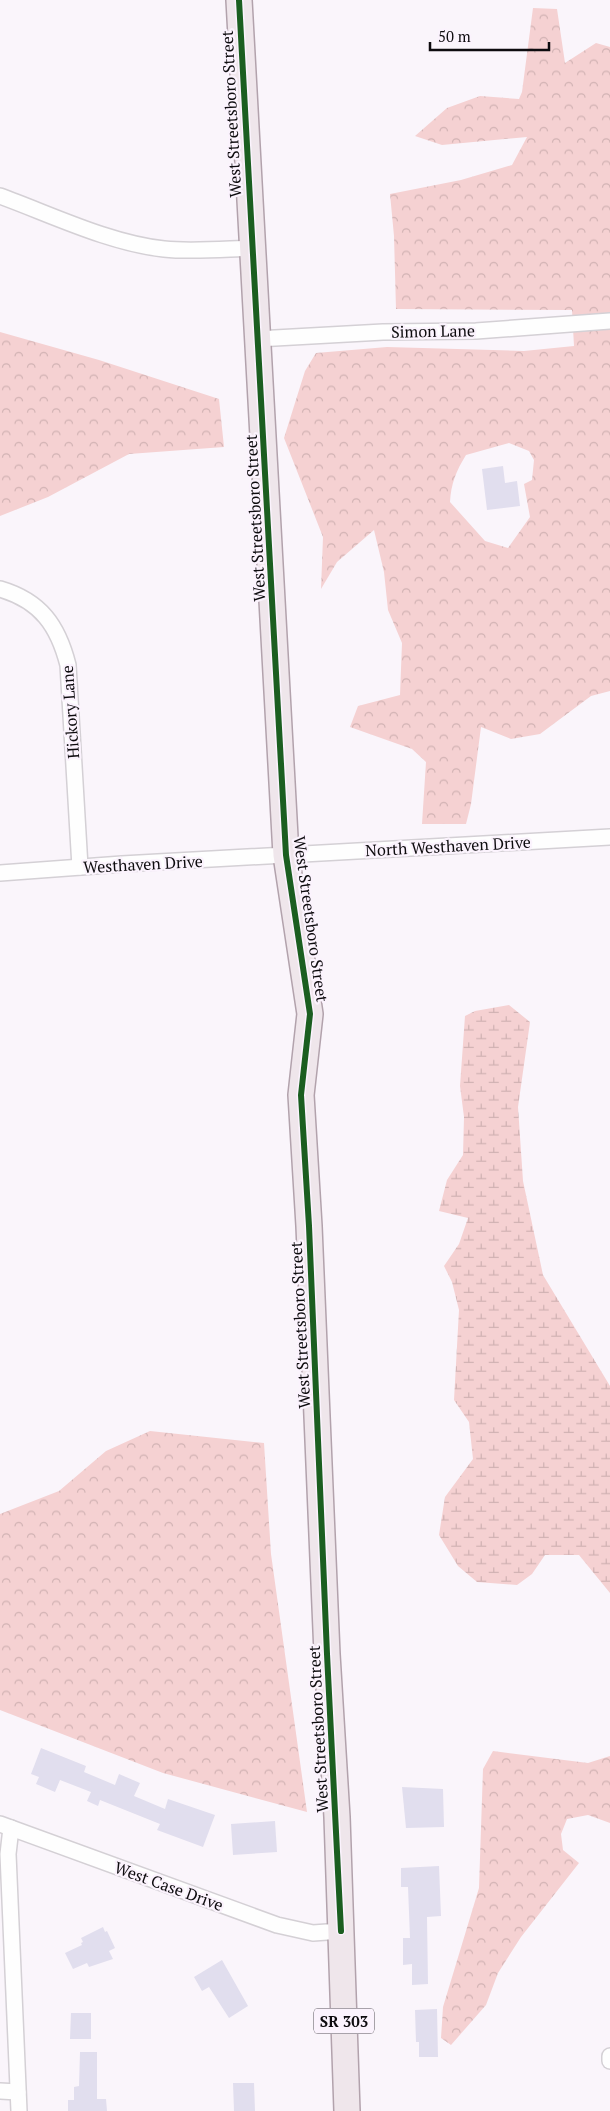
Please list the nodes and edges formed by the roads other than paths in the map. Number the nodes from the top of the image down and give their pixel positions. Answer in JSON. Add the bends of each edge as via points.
{"nodes":[{"id":1,"x":239,"y":0,"type":"edge"},
{"id":2,"x":0,"y":196,"type":"edge"},
{"id":3,"x":252,"y":248,"type":"junction"},
{"id":4,"x":610,"y":321,"type":"edge"},
{"id":5,"x":257,"y":339,"type":"junction"},
{"id":6,"x":0,"y":589,"type":"edge"},
{"id":7,"x":610,"y":837,"type":"edge"},
{"id":8,"x":286,"y":855,"type":"junction"},
{"id":9,"x":80,"y":867,"type":"junction"},
{"id":10,"x":0,"y":873,"type":"edge"},
{"id":11,"x":5,"y":1826,"type":"edge"},
{"id":12,"x":341,"y":1931,"type":"junction"},
{"id":13,"x":610,"y":2056,"type":"edge"},
{"id":14,"x":610,"y":2061,"type":"edge"},
{"id":15,"x":0,"y":2091,"type":"edge"},
{"id":16,"x":18,"y":2092,"type":"junction"},
{"id":17,"x":19,"y":2111,"type":"edge"},
{"id":18,"x":347,"y":2111,"type":"edge"}],
"edges":[{"from":1,"to":3,"type":"main road","name":"West Streetsboro Street","number":"SR 303"},
{"from":2,"to":3,"type":"street","via":[[123,241],[146,246],[166,249]]},
{"from":3,"to":5,"type":"main road","name":"West Streetsboro Street","number":"SR 303"},
{"from":4,"to":5,"type":"street","name":"Simon Lane","via":[[476,331]]},
{"from":5,"to":8,"type":"main road","name":"West Streetsboro Street","number":"SR 303"},
{"from":6,"to":9,"type":"street","name":"Hickory Lane","via":[[34,605],[52,623],[62,642],[68,665]]},
{"from":7,"to":8,"type":"street","name":"North Westhaven Drive"},
{"from":8,"to":9,"type":"street","name":"Westhaven Drive"},
{"from":8,"to":12,"type":"main road","name":"West Streetsboro Street","number":"SR 303","via":[[310,1014],[301,1095]]},
{"from":9,"to":10,"type":"street","name":"Westhaven Drive"},
{"from":11,"to":12,"type":"street","name":"West Case Drive","via":[[277,1925],[313,1933]]},
{"from":11,"to":16,"type":"street"},
{"from":12,"to":18,"type":"main road","name":"West Streetsboro Street","number":"SR 303"},
{"from":13,"to":14,"type":"street"},
{"from":15,"to":16,"type":"street"},
{"from":16,"to":17,"type":"street"}]}
